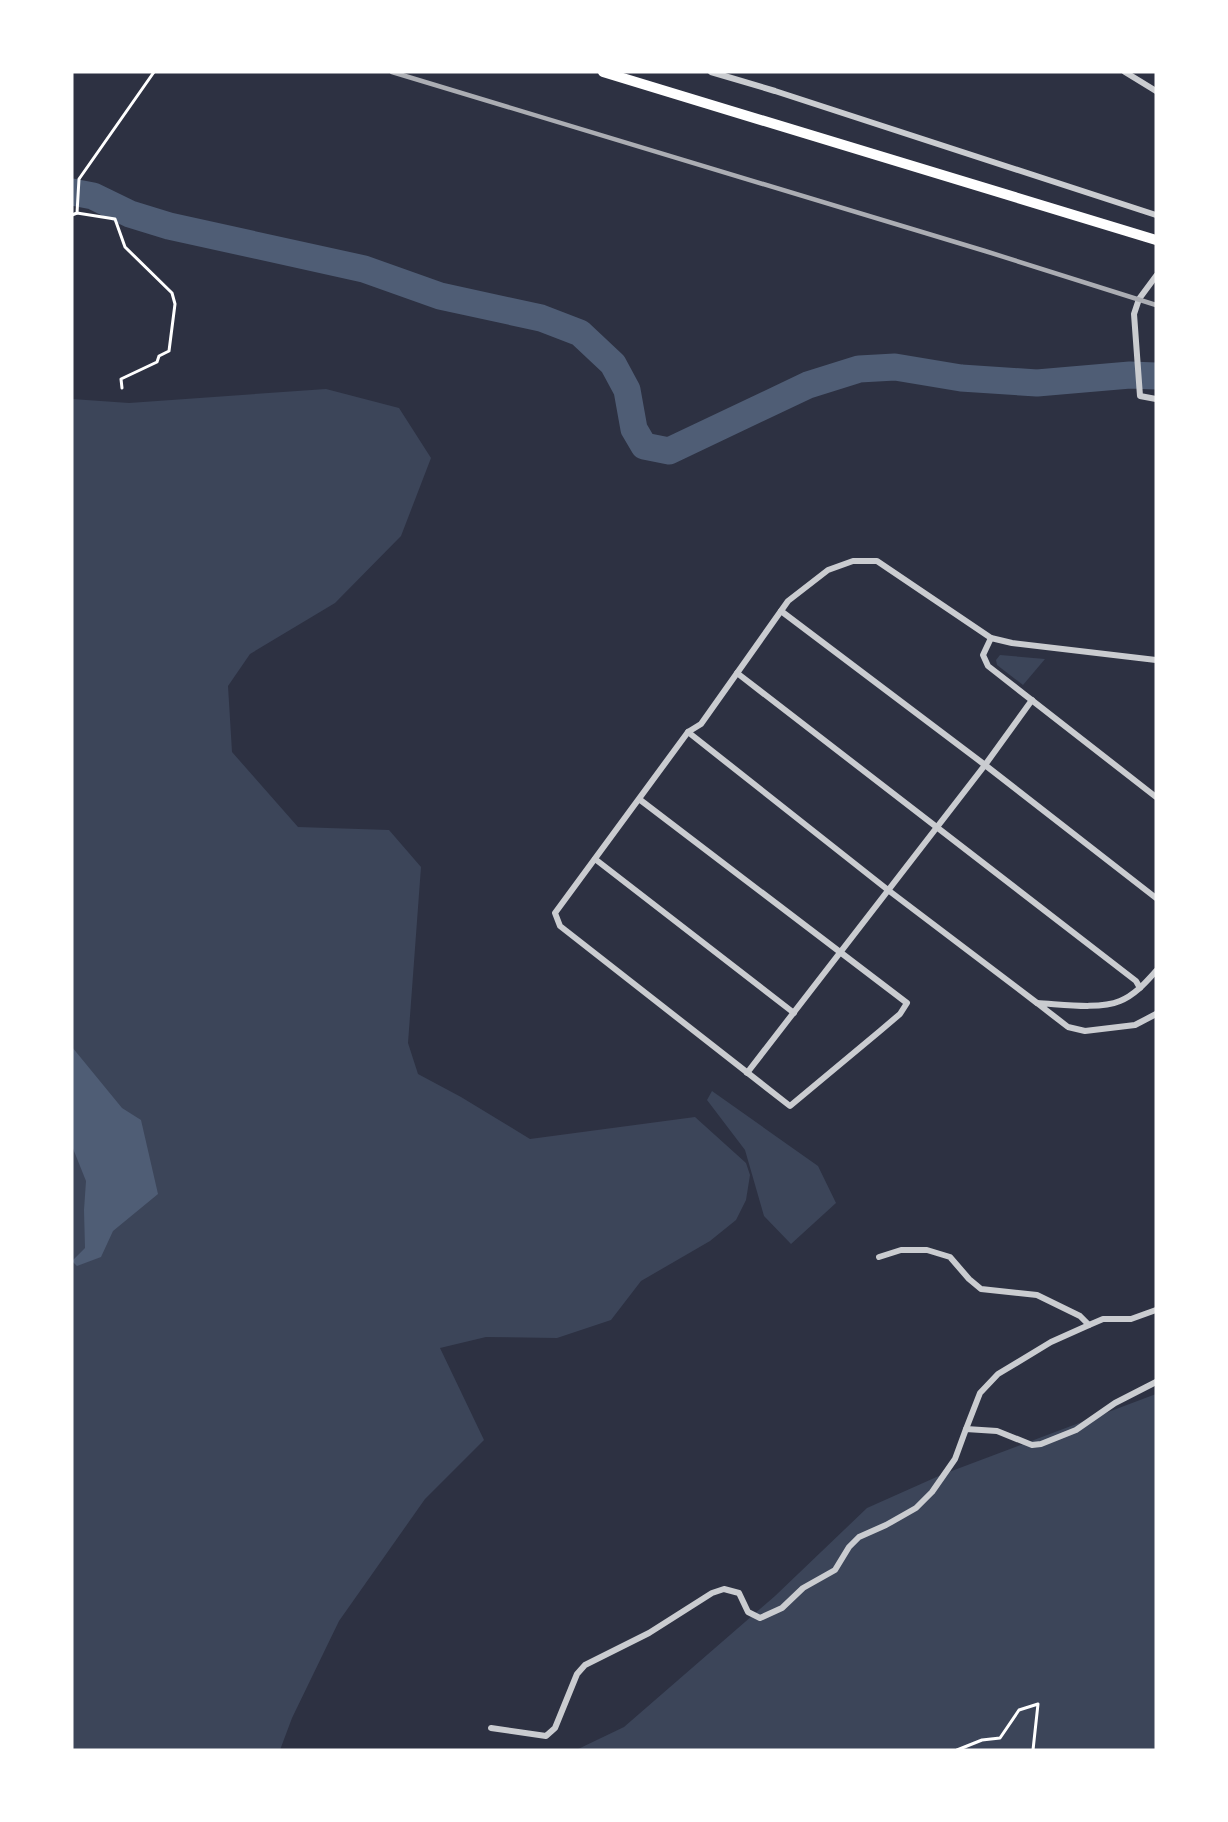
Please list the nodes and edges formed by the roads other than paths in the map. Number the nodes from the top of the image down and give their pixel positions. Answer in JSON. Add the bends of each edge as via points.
{"nodes":[{"id":1,"x":603,"y":72,"type":"edge"},
{"id":2,"x":711,"y":72,"type":"edge"},
{"id":3,"x":1125,"y":72,"type":"edge"},
{"id":4,"x":1156,"y":91,"type":"edge"},
{"id":5,"x":1156,"y":215,"type":"edge"},
{"id":6,"x":1156,"y":240,"type":"edge"},
{"id":7,"x":1156,"y":276,"type":"edge"},
{"id":8,"x":1156,"y":399,"type":"edge"},
{"id":9,"x":781,"y":610,"type":"junction"},
{"id":10,"x":992,"y":638,"type":"junction"},
{"id":11,"x":1156,"y":660,"type":"edge"},
{"id":12,"x":737,"y":673,"type":"junction"},
{"id":13,"x":1032,"y":700,"type":"junction"},
{"id":14,"x":688,"y":732,"type":"junction"},
{"id":15,"x":985,"y":765,"type":"junction"},
{"id":16,"x":1156,"y":797,"type":"edge"},
{"id":17,"x":639,"y":799,"type":"junction"},
{"id":18,"x":937,"y":827,"type":"junction"},
{"id":19,"x":595,"y":859,"type":"junction"},
{"id":20,"x":888,"y":890,"type":"junction"},
{"id":21,"x":1156,"y":898,"type":"edge"},
{"id":22,"x":840,"y":952,"type":"junction"},
{"id":23,"x":1156,"y":971,"type":"edge"},
{"id":24,"x":1140,"y":988,"type":"junction"},
{"id":25,"x":1037,"y":1003,"type":"junction"},
{"id":26,"x":794,"y":1013,"type":"junction"},
{"id":27,"x":1156,"y":1014,"type":"edge"},
{"id":28,"x":747,"y":1073,"type":"junction"},
{"id":29,"x":879,"y":1257,"type":"dead end"},
{"id":30,"x":1156,"y":1310,"type":"edge"},
{"id":31,"x":1089,"y":1325,"type":"junction"},
{"id":32,"x":1156,"y":1382,"type":"edge"},
{"id":33,"x":966,"y":1430,"type":"junction"},
{"id":34,"x":491,"y":1728,"type":"dead end"}],
"edges":[{"from":1,"to":6,"type":"highway"},
{"from":2,"to":5,"type":"street"},
{"from":3,"to":4,"type":"street"},
{"from":7,"to":8,"type":"street","via":[[1135,306],[1134,314],[1140,396]]},
{"from":9,"to":10,"type":"street","via":[[828,570],[853,561],[877,561]]},
{"from":9,"to":12,"type":"street"},
{"from":9,"to":15,"type":"street"},
{"from":10,"to":11,"type":"street"},
{"from":10,"to":13,"type":"street","via":[[983,655],[988,666]]},
{"from":12,"to":14,"type":"street","via":[[701,723]]},
{"from":12,"to":18,"type":"street"},
{"from":13,"to":15,"type":"street"},
{"from":13,"to":16,"type":"street"},
{"from":14,"to":17,"type":"street"},
{"from":14,"to":20,"type":"street"},
{"from":15,"to":18,"type":"street"},
{"from":15,"to":21,"type":"street"},
{"from":17,"to":19,"type":"street"},
{"from":17,"to":22,"type":"street"},
{"from":18,"to":20,"type":"street"},
{"from":18,"to":24,"type":"street"},
{"from":19,"to":26,"type":"street"},
{"from":19,"to":28,"type":"street","via":[[555,913],[560,926]]},
{"from":20,"to":22,"type":"street"},
{"from":20,"to":25,"type":"street"},
{"from":22,"to":26,"type":"street"},
{"from":22,"to":28,"type":"street","via":[[907,1003],[900,1014],[790,1106]]},
{"from":23,"to":24,"type":"street"},
{"from":24,"to":25,"type":"street","via":[[1120,1001],[1089,1006]]},
{"from":25,"to":27,"type":"street","via":[[1068,1027],[1085,1031],[1136,1025]]},
{"from":26,"to":28,"type":"street"},
{"from":29,"to":31,"type":"street","via":[[901,1250],[927,1250],[950,1257],[981,1289],[1037,1295],[1080,1316]]},
{"from":30,"to":31,"type":"street","via":[[1131,1319],[1103,1319]]},
{"from":31,"to":33,"type":"street","via":[[1051,1342],[998,1374],[980,1393]]},
{"from":32,"to":33,"type":"street","via":[[1115,1403],[1076,1430],[1041,1444],[1032,1445],[997,1431]]},
{"from":33,"to":34,"type":"street","via":[[955,1459],[916,1508],[859,1537],[835,1570],[803,1588],[782,1608],[760,1618],[748,1612],[739,1593],[724,1589],[712,1593],[649,1633],[585,1665],[577,1674],[555,1728],[546,1736]]}]}
